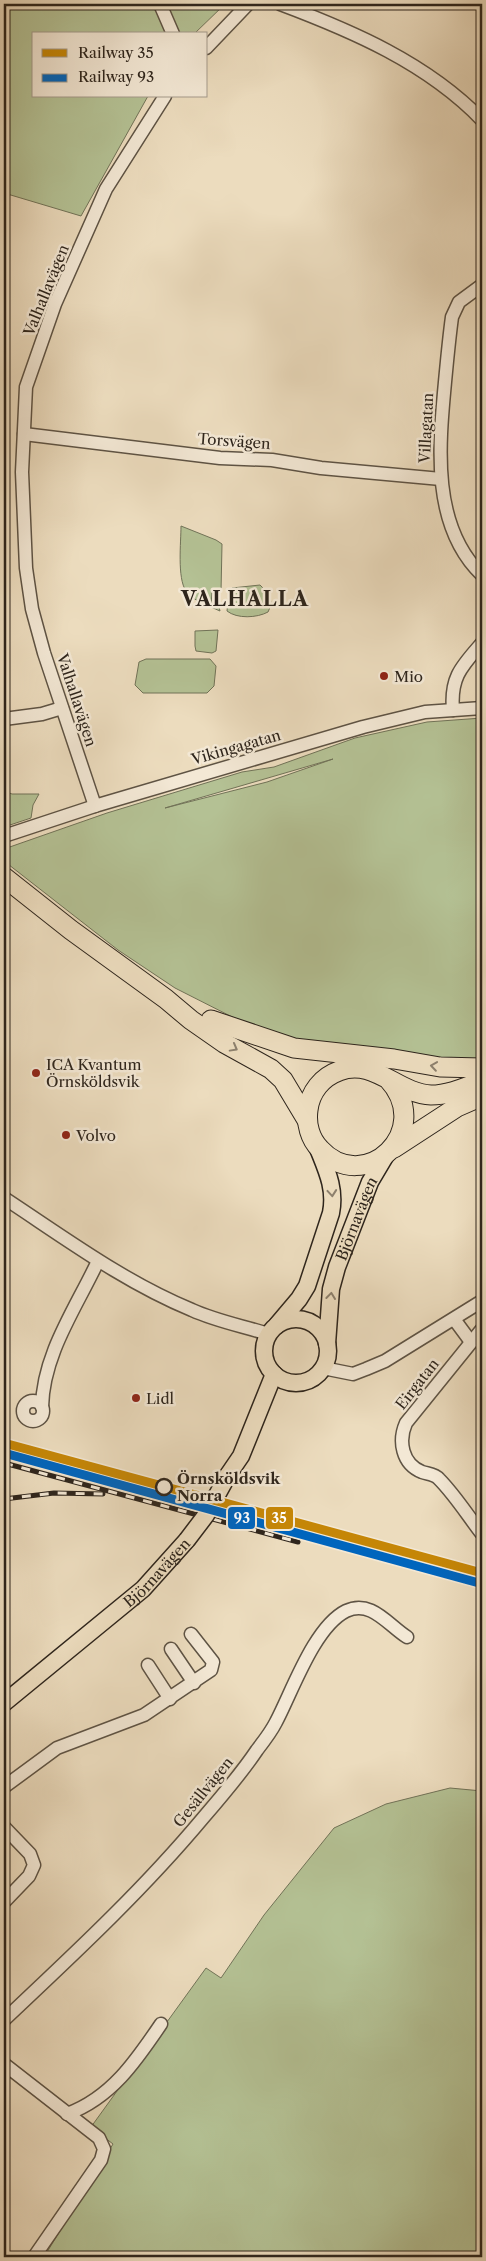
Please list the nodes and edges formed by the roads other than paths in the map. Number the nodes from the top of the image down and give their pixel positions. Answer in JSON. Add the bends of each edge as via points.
{"nodes":[{"id":1,"x":160,"y":4,"type":"edge"},
{"id":2,"x":248,"y":4,"type":"edge"},
{"id":3,"x":280,"y":4,"type":"edge"},
{"id":4,"x":172,"y":32,"type":"edge"},
{"id":5,"x":208,"y":46,"type":"edge"},
{"id":6,"x":164,"y":98,"type":"edge"},
{"id":7,"x":482,"y":120,"type":"edge"},
{"id":8,"x":482,"y":284,"type":"edge"},
{"id":9,"x":24,"y":434,"type":"junction"},
{"id":10,"x":440,"y":479,"type":"junction"},
{"id":11,"x":482,"y":575,"type":"edge"},
{"id":12,"x":482,"y":643,"type":"edge"},
{"id":13,"x":62,"y":708,"type":"junction"},
{"id":14,"x":482,"y":708,"type":"edge"},
{"id":15,"x":453,"y":710,"type":"junction"},
{"id":16,"x":4,"y":719,"type":"edge"},
{"id":17,"x":95,"y":806,"type":"junction"},
{"id":18,"x":4,"y":836,"type":"edge"},
{"id":19,"x":4,"y":877,"type":"edge"},
{"id":20,"x":166,"y":999,"type":"junction"},
{"id":21,"x":211,"y":1020,"type":"junction"},
{"id":22,"x":482,"y":1068,"type":"edge"},
{"id":23,"x":343,"y":1069,"type":"junction"},
{"id":24,"x":388,"y":1079,"type":"junction"},
{"id":25,"x":482,"y":1081,"type":"edge"},
{"id":26,"x":482,"y":1096,"type":"edge"},
{"id":27,"x":307,"y":1120,"type":"junction"},
{"id":28,"x":318,"y":1146,"type":"junction"},
{"id":29,"x":389,"y":1152,"type":"junction"},
{"id":30,"x":4,"y":1198,"type":"edge"},
{"id":31,"x":98,"y":1261,"type":"junction"},
{"id":32,"x":482,"y":1301,"type":"edge"},
{"id":33,"x":454,"y":1318,"type":"junction"},
{"id":34,"x":482,"y":1329,"type":"edge"},
{"id":35,"x":273,"y":1330,"type":"junction"},
{"id":36,"x":471,"y":1342,"type":"junction"},
{"id":37,"x":327,"y":1344,"type":"junction"},
{"id":38,"x":324,"y":1368,"type":"junction"},
{"id":39,"x":274,"y":1374,"type":"junction"},
{"id":40,"x":40,"y":1402,"type":"dead end"},
{"id":41,"x":482,"y":1534,"type":"edge"},
{"id":42,"x":191,"y":1634,"type":"dead end"},
{"id":43,"x":407,"y":1637,"type":"dead end"},
{"id":44,"x":171,"y":1648,"type":"dead end"},
{"id":45,"x":148,"y":1665,"type":"dead end"},
{"id":46,"x":194,"y":1683,"type":"junction"},
{"id":47,"x":170,"y":1699,"type":"junction"},
{"id":48,"x":4,"y":1703,"type":"edge"},
{"id":49,"x":4,"y":1787,"type":"edge"},
{"id":50,"x":4,"y":1827,"type":"edge"},
{"id":51,"x":4,"y":1902,"type":"edge"},
{"id":52,"x":4,"y":2020,"type":"edge"},
{"id":53,"x":161,"y":2024,"type":"dead end"},
{"id":54,"x":4,"y":2064,"type":"edge"},
{"id":55,"x":67,"y":2114,"type":"junction"},
{"id":56,"x":34,"y":2257,"type":"edge"}],
"edges":[{"from":1,"to":4,"type":"street"},
{"from":2,"to":5,"type":"street"},
{"from":3,"to":7,"type":"street","via":[[399,56],[460,97]]},
{"from":6,"to":9,"type":"street","name":"Valhallavägen","via":[[106,189],[55,304],[26,387]]},
{"from":8,"to":10,"type":"street","name":"Villagatan","via":[[459,302],[452,317],[441,426]]},
{"from":9,"to":10,"type":"street","name":"Torsvägen","via":[[220,458],[272,460]]},
{"from":9,"to":13,"type":"street","name":"Valhallavägen","via":[[22,472],[26,568],[34,616]]},
{"from":10,"to":11,"type":"street","name":"Villagatan","via":[[455,535],[462,550]]},
{"from":12,"to":15,"type":"street","via":[[456,677],[452,692]]},
{"from":13,"to":16,"type":"street"},
{"from":13,"to":17,"type":"street","name":"Valhallavägen"},
{"from":14,"to":15,"type":"street","name":"Vikingagatan"},
{"from":15,"to":17,"type":"street","name":"Vikingagatan","via":[[425,712],[363,727]]},
{"from":17,"to":18,"type":"street","name":"Vikingagatan"},
{"from":19,"to":20,"type":"highway"},
{"from":20,"to":21,"type":"highway"},
{"from":20,"to":27,"type":"highway","one_way":true,"via":[[224,1043],[271,1069],[283,1080]]},
{"from":22,"to":21,"type":"highway","one_way":true,"via":[[440,1067],[294,1048]]},
{"from":21,"to":23,"type":"highway","via":[[281,1056]]},
{"from":23,"to":24,"type":"highway","via":[[371,1070]]},
{"from":23,"to":27,"type":"highway","via":[[319,1084],[310,1101]]},
{"from":24,"to":25,"type":"highway","via":[[407,1089],[431,1094],[446,1093]]},
{"from":24,"to":29,"type":"highway","via":[[399,1094],[404,1113],[402,1132]]},
{"from":26,"to":29,"type":"highway","via":[[435,1120]]},
{"from":27,"to":28,"type":"highway"},
{"from":28,"to":29,"type":"highway","via":[[332,1159],[350,1165],[369,1163]]},
{"from":28,"to":35,"type":"main road","name":"Björnavägen","one_way":true,"via":[[331,1183],[331,1213],[307,1286]]},
{"from":37,"to":29,"type":"main road","name":"Björnavägen","one_way":true,"via":[[330,1295],[337,1267],[370,1182]]},
{"from":30,"to":31,"type":"street"},
{"from":31,"to":35,"type":"street","via":[[190,1310]]},
{"from":31,"to":40,"type":"street","via":[[59,1338]]},
{"from":32,"to":33,"type":"street"},
{"from":33,"to":36,"type":"street"},
{"from":33,"to":38,"type":"street","via":[[385,1361],[360,1372],[341,1373]]},
{"from":34,"to":36,"type":"street","name":"Eirgatan"},
{"from":35,"to":37,"type":"main road","via":[[292,1319],[308,1321],[321,1331]]},
{"from":35,"to":39,"type":"main road","via":[[264,1344],[264,1355]]},
{"from":36,"to":41,"type":"street","name":"Eirgatan","via":[[406,1424],[401,1447],[409,1462],[420,1472],[437,1477]]},
{"from":37,"to":38,"type":"main road"},
{"from":38,"to":39,"type":"main road","via":[[312,1379],[298,1383],[287,1382]]},
{"from":39,"to":48,"type":"main road","name":"Björnavägen","bridge":true,"via":[[242,1456],[187,1540],[144,1589]]},
{"from":42,"to":46,"type":"street","via":[[213,1662],[211,1670]]},
{"from":43,"to":52,"type":"street","name":"Gesällvägen","via":[[379,1614],[366,1609],[351,1610],[335,1619],[325,1629],[302,1668],[276,1723],[228,1788],[151,1878]]},
{"from":44,"to":46,"type":"street"},
{"from":45,"to":47,"type":"street"},
{"from":46,"to":47,"type":"street"},
{"from":47,"to":49,"type":"street","via":[[139,1718],[57,1748]]},
{"from":50,"to":51,"type":"street","via":[[30,1854],[34,1865]]},
{"from":53,"to":55,"type":"street","via":[[138,2058],[113,2086],[89,2104]]},
{"from":54,"to":55,"type":"street"},
{"from":55,"to":56,"type":"street","via":[[99,2138],[104,2149],[101,2160]]}]}
